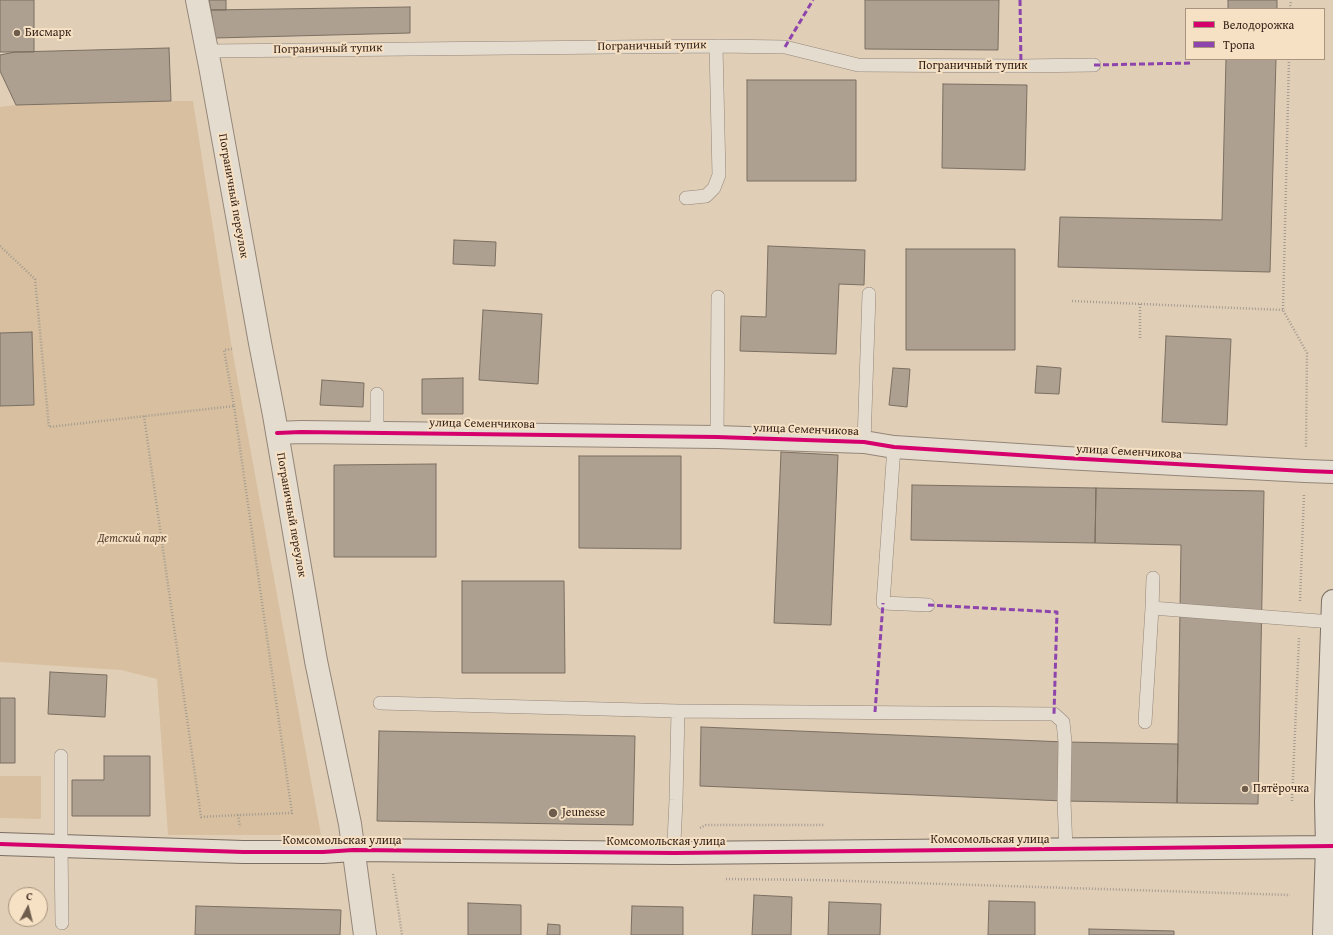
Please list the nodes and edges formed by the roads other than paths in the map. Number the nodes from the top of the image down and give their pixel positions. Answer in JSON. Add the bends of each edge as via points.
{"nodes":[{"id":1,"x":197,"y":0,"type":"edge"},
{"id":2,"x":716,"y":46,"type":"junction"},
{"id":3,"x":207,"y":51,"type":"junction"},
{"id":4,"x":1094,"y":64,"type":"dead end"},
{"id":5,"x":686,"y":198,"type":"dead end"},
{"id":6,"x":868,"y":294,"type":"dead end"},
{"id":7,"x":718,"y":297,"type":"dead end"},
{"id":8,"x":377,"y":394,"type":"dead end"},
{"id":9,"x":277,"y":433,"type":"junction"},
{"id":10,"x":377,"y":433,"type":"junction"},
{"id":11,"x":717,"y":437,"type":"junction"},
{"id":12,"x":864,"y":442,"type":"junction"},
{"id":13,"x":894,"y":447,"type":"junction"},
{"id":14,"x":1333,"y":472,"type":"edge"},
{"id":15,"x":1154,"y":578,"type":"dead end"},
{"id":16,"x":928,"y":605,"type":"dead end"},
{"id":17,"x":1152,"y":608,"type":"junction"},
{"id":18,"x":1333,"y":611,"type":"edge"},
{"id":19,"x":380,"y":703,"type":"dead end"},
{"id":20,"x":678,"y":711,"type":"junction"},
{"id":21,"x":1145,"y":722,"type":"dead end"},
{"id":22,"x":61,"y":756,"type":"dead end"},
{"id":23,"x":0,"y":844,"type":"edge"},
{"id":24,"x":61,"y":845,"type":"junction"},
{"id":25,"x":1330,"y":846,"type":"edge"},
{"id":26,"x":1066,"y":849,"type":"junction"},
{"id":27,"x":353,"y":850,"type":"junction"},
{"id":28,"x":675,"y":853,"type":"junction"},
{"id":29,"x":62,"y":923,"type":"dead end"},
{"id":30,"x":365,"y":935,"type":"edge"},
{"id":31,"x":1324,"y":935,"type":"edge"}],
"edges":[{"from":1,"to":3,"type":"street","name":"Пограничный переулок"},
{"from":2,"to":3,"type":"lane","name":"Пограничный тупик"},
{"from":2,"to":4,"type":"lane","name":"Пограничный тупик","via":[[785,47],[858,65]]},
{"from":2,"to":5,"type":"lane","via":[[718,175],[714,188],[706,196]]},
{"from":3,"to":9,"type":"street","name":"Пограничный переулок"},
{"from":6,"to":12,"type":"lane"},
{"from":7,"to":11,"type":"lane"},
{"from":8,"to":10,"type":"lane"},
{"from":9,"to":10,"type":"street","name":"улица Семенчикова"},
{"from":9,"to":27,"type":"street","name":"Пограничный переулок","via":[[316,661],[350,824]]},
{"from":10,"to":11,"type":"street","name":"улица Семенчикова"},
{"from":11,"to":12,"type":"street","name":"улица Семенчикова"},
{"from":12,"to":13,"type":"street","name":"улица Семенчикова"},
{"from":13,"to":14,"type":"street","name":"улица Семенчикова"},
{"from":13,"to":16,"type":"lane","via":[[883,604]]},
{"from":15,"to":17,"type":"lane"},
{"from":17,"to":18,"type":"lane","via":[[1299,619]]},
{"from":17,"to":21,"type":"lane"},
{"from":18,"to":25,"type":"street","via":[[1326,802]]},
{"from":19,"to":20,"type":"lane"},
{"from":20,"to":26,"type":"lane","via":[[1054,714],[1063,722],[1065,742]]},
{"from":20,"to":28,"type":"lane"},
{"from":22,"to":24,"type":"lane"},
{"from":23,"to":24,"type":"street","name":"Комсомольская улица"},
{"from":24,"to":27,"type":"street","name":"Комсомольская улица","via":[[243,852]]},
{"from":24,"to":29,"type":"lane"},
{"from":25,"to":26,"type":"street","name":"Комсомольская улица"},
{"from":25,"to":31,"type":"street"},
{"from":26,"to":28,"type":"street","name":"Комсомольская улица"},
{"from":27,"to":28,"type":"street","name":"Комсомольская улица"},
{"from":27,"to":30,"type":"street","name":"Пограничный переулок"}]}
